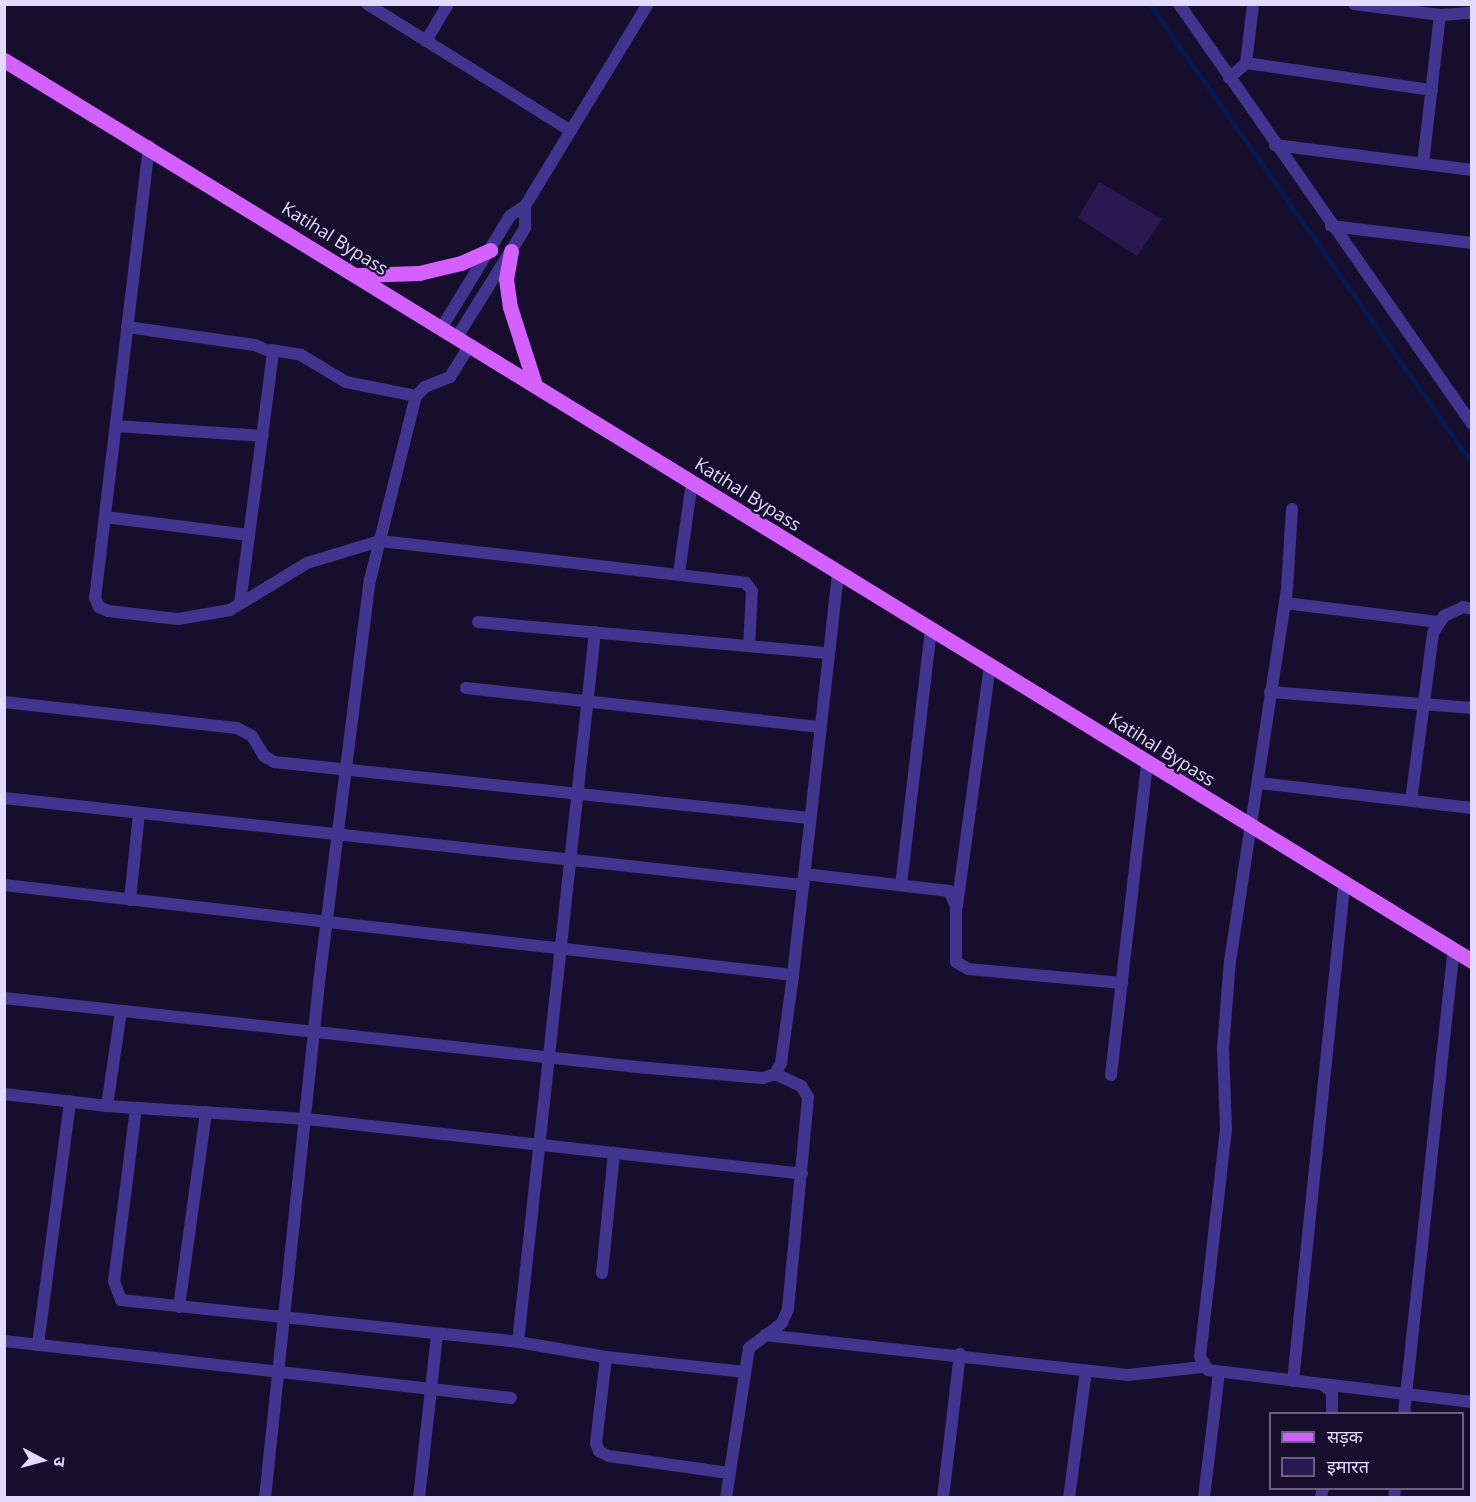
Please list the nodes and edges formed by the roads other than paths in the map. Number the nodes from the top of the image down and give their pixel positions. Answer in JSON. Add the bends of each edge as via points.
{"nodes":[{"id":1,"x":367,"y":4,"type":"edge"},
{"id":2,"x":448,"y":4,"type":"edge"},
{"id":3,"x":648,"y":4,"type":"edge"},
{"id":4,"x":1179,"y":4,"type":"edge"},
{"id":5,"x":1253,"y":4,"type":"edge"},
{"id":6,"x":1354,"y":4,"type":"edge"},
{"id":7,"x":1388,"y":7,"type":"edge"},
{"id":8,"x":1472,"y":13,"type":"edge"},
{"id":9,"x":1440,"y":15,"type":"junction"},
{"id":10,"x":426,"y":41,"type":"junction"},
{"id":11,"x":4,"y":60,"type":"edge"},
{"id":12,"x":1246,"y":63,"type":"junction"},
{"id":13,"x":1229,"y":78,"type":"junction"},
{"id":14,"x":1432,"y":90,"type":"junction"},
{"id":15,"x":571,"y":131,"type":"junction"},
{"id":16,"x":1275,"y":145,"type":"junction"},
{"id":17,"x":149,"y":146,"type":"junction"},
{"id":18,"x":1423,"y":164,"type":"junction"},
{"id":19,"x":1472,"y":170,"type":"edge"},
{"id":20,"x":525,"y":206,"type":"junction"},
{"id":21,"x":1330,"y":226,"type":"junction"},
{"id":22,"x":1472,"y":243,"type":"edge"},
{"id":23,"x":490,"y":250,"type":"junction"},
{"id":24,"x":511,"y":251,"type":"junction"},
{"id":25,"x":357,"y":275,"type":"junction"},
{"id":26,"x":127,"y":327,"type":"junction"},
{"id":27,"x":442,"y":327,"type":"junction"},
{"id":28,"x":463,"y":341,"type":"junction"},
{"id":29,"x":271,"y":350,"type":"junction"},
{"id":30,"x":534,"y":384,"type":"junction"},
{"id":31,"x":416,"y":396,"type":"junction"},
{"id":32,"x":1456,"y":401,"type":"junction"},
{"id":33,"x":1472,"y":403,"type":"edge"},
{"id":34,"x":1472,"y":424,"type":"edge"},
{"id":35,"x":116,"y":426,"type":"junction"},
{"id":36,"x":263,"y":436,"type":"junction"},
{"id":37,"x":692,"y":482,"type":"junction"},
{"id":38,"x":1292,"y":509,"type":"dead end"},
{"id":39,"x":105,"y":517,"type":"junction"},
{"id":40,"x":249,"y":535,"type":"junction"},
{"id":41,"x":380,"y":541,"type":"junction"},
{"id":42,"x":679,"y":573,"type":"junction"},
{"id":43,"x":838,"y":573,"type":"junction"},
{"id":44,"x":1285,"y":603,"type":"junction"},
{"id":45,"x":240,"y":604,"type":"junction"},
{"id":46,"x":1472,"y":609,"type":"edge"},
{"id":47,"x":478,"y":622,"type":"dead end"},
{"id":48,"x":1438,"y":622,"type":"junction"},
{"id":49,"x":931,"y":630,"type":"junction"},
{"id":50,"x":595,"y":632,"type":"junction"},
{"id":51,"x":749,"y":646,"type":"junction"},
{"id":52,"x":827,"y":653,"type":"junction"},
{"id":53,"x":990,"y":666,"type":"junction"},
{"id":54,"x":466,"y":688,"type":"dead end"},
{"id":55,"x":1270,"y":692,"type":"junction"},
{"id":56,"x":586,"y":701,"type":"junction"},
{"id":57,"x":4,"y":702,"type":"edge"},
{"id":58,"x":1424,"y":705,"type":"junction"},
{"id":59,"x":1472,"y":708,"type":"edge"},
{"id":60,"x":818,"y":727,"type":"junction"},
{"id":61,"x":1147,"y":764,"type":"junction"},
{"id":62,"x":344,"y":768,"type":"junction"},
{"id":63,"x":1259,"y":783,"type":"junction"},
{"id":64,"x":576,"y":795,"type":"junction"},
{"id":65,"x":4,"y":798,"type":"edge"},
{"id":66,"x":1411,"y":801,"type":"junction"},
{"id":67,"x":1472,"y":808,"type":"edge"},
{"id":68,"x":139,"y":813,"type":"junction"},
{"id":69,"x":809,"y":818,"type":"junction"},
{"id":70,"x":1250,"y":826,"type":"junction"},
{"id":71,"x":337,"y":836,"type":"junction"},
{"id":72,"x":569,"y":860,"type":"junction"},
{"id":73,"x":803,"y":880,"type":"junction"},
{"id":74,"x":4,"y":885,"type":"edge"},
{"id":75,"x":901,"y":885,"type":"junction"},
{"id":76,"x":1344,"y":885,"type":"junction"},
{"id":77,"x":129,"y":900,"type":"junction"},
{"id":78,"x":956,"y":906,"type":"junction"},
{"id":79,"x":327,"y":922,"type":"junction"},
{"id":80,"x":561,"y":947,"type":"junction"},
{"id":81,"x":1453,"y":952,"type":"junction"},
{"id":82,"x":1472,"y":961,"type":"edge"},
{"id":83,"x":793,"y":975,"type":"junction"},
{"id":84,"x":1122,"y":983,"type":"junction"},
{"id":85,"x":4,"y":998,"type":"edge"},
{"id":86,"x":120,"y":1011,"type":"junction"},
{"id":87,"x":315,"y":1034,"type":"junction"},
{"id":88,"x":550,"y":1058,"type":"junction"},
{"id":89,"x":775,"y":1074,"type":"junction"},
{"id":90,"x":1111,"y":1075,"type":"dead end"},
{"id":91,"x":4,"y":1094,"type":"edge"},
{"id":92,"x":70,"y":1101,"type":"junction"},
{"id":93,"x":107,"y":1106,"type":"junction"},
{"id":94,"x":136,"y":1108,"type":"junction"},
{"id":95,"x":206,"y":1112,"type":"junction"},
{"id":96,"x":307,"y":1119,"type":"junction"},
{"id":97,"x":540,"y":1145,"type":"junction"},
{"id":98,"x":614,"y":1153,"type":"junction"},
{"id":99,"x":802,"y":1174,"type":"junction"},
{"id":100,"x":602,"y":1273,"type":"dead end"},
{"id":101,"x":179,"y":1307,"type":"junction"},
{"id":102,"x":286,"y":1319,"type":"junction"},
{"id":103,"x":437,"y":1335,"type":"junction"},
{"id":104,"x":765,"y":1335,"type":"junction"},
{"id":105,"x":4,"y":1341,"type":"edge"},
{"id":106,"x":518,"y":1342,"type":"junction"},
{"id":107,"x":38,"y":1345,"type":"junction"},
{"id":108,"x":960,"y":1354,"type":"junction"},
{"id":109,"x":606,"y":1357,"type":"junction"},
{"id":110,"x":1203,"y":1367,"type":"junction"},
{"id":111,"x":1086,"y":1370,"type":"junction"},
{"id":112,"x":744,"y":1372,"type":"junction"},
{"id":113,"x":1219,"y":1372,"type":"junction"},
{"id":114,"x":280,"y":1374,"type":"junction"},
{"id":115,"x":1293,"y":1381,"type":"junction"},
{"id":116,"x":1322,"y":1384,"type":"junction"},
{"id":117,"x":431,"y":1387,"type":"junction"},
{"id":118,"x":1406,"y":1394,"type":"junction"},
{"id":119,"x":511,"y":1398,"type":"dead end"},
{"id":120,"x":1472,"y":1402,"type":"edge"},
{"id":121,"x":1332,"y":1412,"type":"edge"},
{"id":122,"x":1404,"y":1412,"type":"edge"},
{"id":123,"x":729,"y":1473,"type":"junction"},
{"id":124,"x":265,"y":1497,"type":"edge"},
{"id":125,"x":419,"y":1497,"type":"edge"},
{"id":126,"x":726,"y":1497,"type":"edge"},
{"id":127,"x":943,"y":1497,"type":"edge"},
{"id":128,"x":1069,"y":1497,"type":"edge"},
{"id":129,"x":1204,"y":1497,"type":"edge"}],
"edges":[{"from":1,"to":10,"type":"street"},
{"from":2,"to":10,"type":"street"},
{"from":3,"to":15,"type":"street"},
{"from":4,"to":13,"type":"street"},
{"from":5,"to":12,"type":"street"},
{"from":6,"to":7,"type":"street"},
{"from":7,"to":9,"type":"street"},
{"from":8,"to":9,"type":"street"},
{"from":9,"to":14,"type":"street"},
{"from":10,"to":15,"type":"street"},
{"from":11,"to":17,"type":"main road","name":"Katihal Bypass"},
{"from":12,"to":13,"type":"street"},
{"from":12,"to":14,"type":"street"},
{"from":13,"to":16,"type":"street"},
{"from":14,"to":18,"type":"street"},
{"from":15,"to":20,"type":"street"},
{"from":16,"to":18,"type":"street"},
{"from":16,"to":21,"type":"street"},
{"from":17,"to":25,"type":"main road","name":"Katihal Bypass"},
{"from":17,"to":26,"type":"street"},
{"from":18,"to":19,"type":"street"},
{"from":20,"to":23,"type":"street","via":[[510,216]]},
{"from":20,"to":24,"type":"street","via":[[525,228]]},
{"from":21,"to":22,"type":"street"},
{"from":21,"to":32,"type":"street"},
{"from":23,"to":25,"type":"main road","via":[[461,263],[419,273]]},
{"from":23,"to":27,"type":"street"},
{"from":24,"to":28,"type":"street"},
{"from":24,"to":30,"type":"main road","via":[[506,279],[510,307]]},
{"from":25,"to":27,"type":"main road","name":"Katihal Bypass"},
{"from":26,"to":29,"type":"street"},
{"from":26,"to":35,"type":"street"},
{"from":27,"to":28,"type":"main road","name":"Katihal Bypass"},
{"from":28,"to":30,"type":"main road","name":"Katihal Bypass"},
{"from":28,"to":31,"type":"street","via":[[450,377],[425,387]]},
{"from":29,"to":31,"type":"street","via":[[301,355],[346,382]]},
{"from":29,"to":36,"type":"street"},
{"from":30,"to":37,"type":"main road","name":"Katihal Bypass"},
{"from":31,"to":41,"type":"street"},
{"from":32,"to":33,"type":"street"},
{"from":32,"to":34,"type":"street"},
{"from":35,"to":36,"type":"street"},
{"from":35,"to":39,"type":"street"},
{"from":36,"to":40,"type":"street"},
{"from":37,"to":42,"type":"street"},
{"from":37,"to":43,"type":"main road","name":"Katihal Bypass"},
{"from":38,"to":44,"type":"street"},
{"from":39,"to":40,"type":"street"},
{"from":39,"to":45,"type":"street","via":[[95,598],[103,610],[178,619],[230,610]]},
{"from":40,"to":45,"type":"street"},
{"from":41,"to":42,"type":"street"},
{"from":41,"to":45,"type":"street","via":[[307,563]]},
{"from":41,"to":62,"type":"street","via":[[370,580]]},
{"from":42,"to":51,"type":"street","via":[[751,585]]},
{"from":43,"to":49,"type":"main road","name":"Katihal Bypass"},
{"from":43,"to":52,"type":"street"},
{"from":44,"to":48,"type":"street"},
{"from":44,"to":55,"type":"street"},
{"from":46,"to":48,"type":"street","via":[[1453,610]]},
{"from":47,"to":50,"type":"street"},
{"from":48,"to":58,"type":"street"},
{"from":49,"to":53,"type":"main road","name":"Katihal Bypass"},
{"from":49,"to":75,"type":"street"},
{"from":50,"to":51,"type":"street"},
{"from":50,"to":56,"type":"street"},
{"from":51,"to":52,"type":"street"},
{"from":52,"to":60,"type":"street"},
{"from":53,"to":61,"type":"main road","name":"Katihal Bypass"},
{"from":53,"to":78,"type":"street"},
{"from":54,"to":56,"type":"street"},
{"from":55,"to":58,"type":"street"},
{"from":55,"to":63,"type":"street"},
{"from":56,"to":60,"type":"street"},
{"from":56,"to":64,"type":"street"},
{"from":57,"to":62,"type":"street","via":[[237,728],[252,736],[268,760]]},
{"from":58,"to":59,"type":"street"},
{"from":58,"to":66,"type":"street"},
{"from":60,"to":69,"type":"street"},
{"from":61,"to":70,"type":"main road","name":"Katihal Bypass"},
{"from":61,"to":84,"type":"street"},
{"from":62,"to":64,"type":"street"},
{"from":62,"to":71,"type":"street"},
{"from":63,"to":66,"type":"street"},
{"from":63,"to":70,"type":"street"},
{"from":64,"to":69,"type":"street"},
{"from":64,"to":72,"type":"street"},
{"from":65,"to":68,"type":"street"},
{"from":66,"to":67,"type":"street"},
{"from":68,"to":71,"type":"street"},
{"from":68,"to":77,"type":"street"},
{"from":69,"to":73,"type":"street"},
{"from":70,"to":76,"type":"main road","name":"Katihal Bypass"},
{"from":70,"to":110,"type":"street","via":[[1226,1000],[1226,1129],[1201,1328]]},
{"from":71,"to":72,"type":"street"},
{"from":71,"to":79,"type":"street"},
{"from":72,"to":73,"type":"street"},
{"from":72,"to":80,"type":"street"},
{"from":73,"to":75,"type":"street"},
{"from":73,"to":83,"type":"street"},
{"from":74,"to":77,"type":"street"},
{"from":75,"to":78,"type":"street","via":[[949,891]]},
{"from":76,"to":81,"type":"main road","name":"Katihal Bypass"},
{"from":76,"to":115,"type":"street"},
{"from":77,"to":79,"type":"street"},
{"from":78,"to":84,"type":"street","via":[[955,957],[962,967]]},
{"from":79,"to":80,"type":"street"},
{"from":79,"to":87,"type":"street"},
{"from":80,"to":83,"type":"street"},
{"from":80,"to":88,"type":"street"},
{"from":81,"to":82,"type":"main road","name":"Katihal Bypass"},
{"from":81,"to":118,"type":"street"},
{"from":83,"to":89,"type":"street","via":[[781,1063]]},
{"from":84,"to":90,"type":"street"},
{"from":85,"to":86,"type":"street"},
{"from":86,"to":87,"type":"street"},
{"from":86,"to":93,"type":"street"},
{"from":87,"to":88,"type":"street"},
{"from":87,"to":96,"type":"street"},
{"from":88,"to":89,"type":"street","via":[[763,1078]]},
{"from":88,"to":97,"type":"street"},
{"from":89,"to":99,"type":"street","via":[[801,1086],[808,1097]]},
{"from":91,"to":92,"type":"street"},
{"from":92,"to":93,"type":"street"},
{"from":92,"to":107,"type":"street"},
{"from":93,"to":94,"type":"street"},
{"from":94,"to":95,"type":"street"},
{"from":94,"to":101,"type":"street","via":[[115,1289],[126,1301]]},
{"from":95,"to":96,"type":"street"},
{"from":95,"to":101,"type":"street"},
{"from":96,"to":97,"type":"street"},
{"from":96,"to":102,"type":"street"},
{"from":97,"to":98,"type":"street"},
{"from":97,"to":106,"type":"street"},
{"from":98,"to":99,"type":"street"},
{"from":98,"to":100,"type":"street"},
{"from":99,"to":104,"type":"street","via":[[788,1309],[782,1323]]},
{"from":101,"to":102,"type":"street"},
{"from":102,"to":103,"type":"street"},
{"from":102,"to":114,"type":"street"},
{"from":103,"to":106,"type":"street"},
{"from":103,"to":117,"type":"street"},
{"from":104,"to":108,"type":"street"},
{"from":104,"to":112,"type":"street","via":[[749,1348]]},
{"from":105,"to":107,"type":"street"},
{"from":106,"to":109,"type":"street"},
{"from":107,"to":114,"type":"street"},
{"from":108,"to":111,"type":"street"},
{"from":108,"to":127,"type":"street"},
{"from":109,"to":112,"type":"street"},
{"from":109,"to":123,"type":"street","via":[[596,1443],[599,1451],[609,1456]]},
{"from":110,"to":111,"type":"street","via":[[1145,1375]]},
{"from":110,"to":113,"type":"street"},
{"from":111,"to":128,"type":"street"},
{"from":112,"to":123,"type":"street"},
{"from":113,"to":115,"type":"street"},
{"from":113,"to":129,"type":"street"},
{"from":114,"to":117,"type":"street"},
{"from":114,"to":124,"type":"street"},
{"from":115,"to":116,"type":"street"},
{"from":116,"to":118,"type":"street"},
{"from":116,"to":121,"type":"street","via":[[1332,1392]]},
{"from":117,"to":119,"type":"street"},
{"from":117,"to":125,"type":"street"},
{"from":118,"to":120,"type":"street"},
{"from":118,"to":122,"type":"street"},
{"from":123,"to":126,"type":"street"}]}
